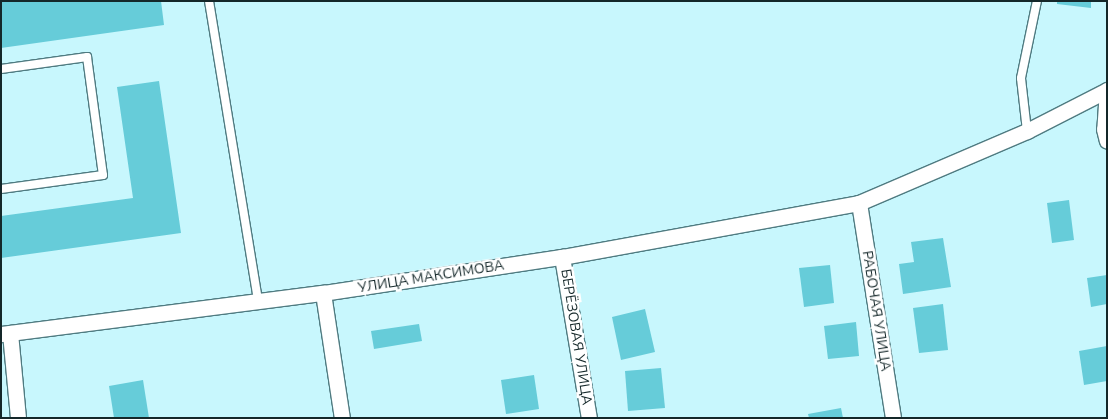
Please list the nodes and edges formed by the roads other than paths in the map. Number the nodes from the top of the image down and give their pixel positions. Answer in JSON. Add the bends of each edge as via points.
{"nodes":[{"id":1,"x":209,"y":1,"type":"edge"},
{"id":2,"x":1037,"y":1,"type":"edge"},
{"id":3,"x":1,"y":69,"type":"edge"},
{"id":4,"x":1107,"y":90,"type":"edge"},
{"id":5,"x":1027,"y":131,"type":"junction"},
{"id":6,"x":1107,"y":141,"type":"edge"},
{"id":7,"x":1,"y":189,"type":"edge"},
{"id":8,"x":858,"y":204,"type":"junction"},
{"id":9,"x":562,"y":257,"type":"junction"},
{"id":10,"x":323,"y":293,"type":"junction"},
{"id":11,"x":258,"y":301,"type":"junction"},
{"id":12,"x":6,"y":333,"type":"edge"},
{"id":13,"x":18,"y":418,"type":"edge"},
{"id":14,"x":342,"y":418,"type":"edge"},
{"id":15,"x":589,"y":418,"type":"edge"},
{"id":16,"x":892,"y":418,"type":"edge"}],
"edges":[{"from":1,"to":11,"type":"lane"},
{"from":2,"to":5,"type":"lane","via":[[1020,78]]},
{"from":3,"to":7,"type":"lane","via":[[86,57],[103,175]]},
{"from":4,"to":5,"type":"street","name":"УЛИЦА МАКСИМОВА"},
{"from":4,"to":6,"type":"street","via":[[1104,130]]},
{"from":5,"to":8,"type":"street","name":"УЛИЦА МАКСИМОВА"},
{"from":8,"to":9,"type":"street","name":"УЛИЦА МАКСИМОВА"},
{"from":8,"to":16,"type":"street","name":"РАБОЧАЯ УЛИЦА"},
{"from":9,"to":10,"type":"street","name":"УЛИЦА МАКСИМОВА"},
{"from":9,"to":15,"type":"street","name":"БЕРЁЗОВАЯ УЛИЦА"},
{"from":10,"to":11,"type":"street","name":"УЛИЦА МАКСИМОВА"},
{"from":10,"to":14,"type":"street"},
{"from":11,"to":12,"type":"street","name":"УЛИЦА МАКСИМОВА"},
{"from":12,"to":13,"type":"street"}]}
